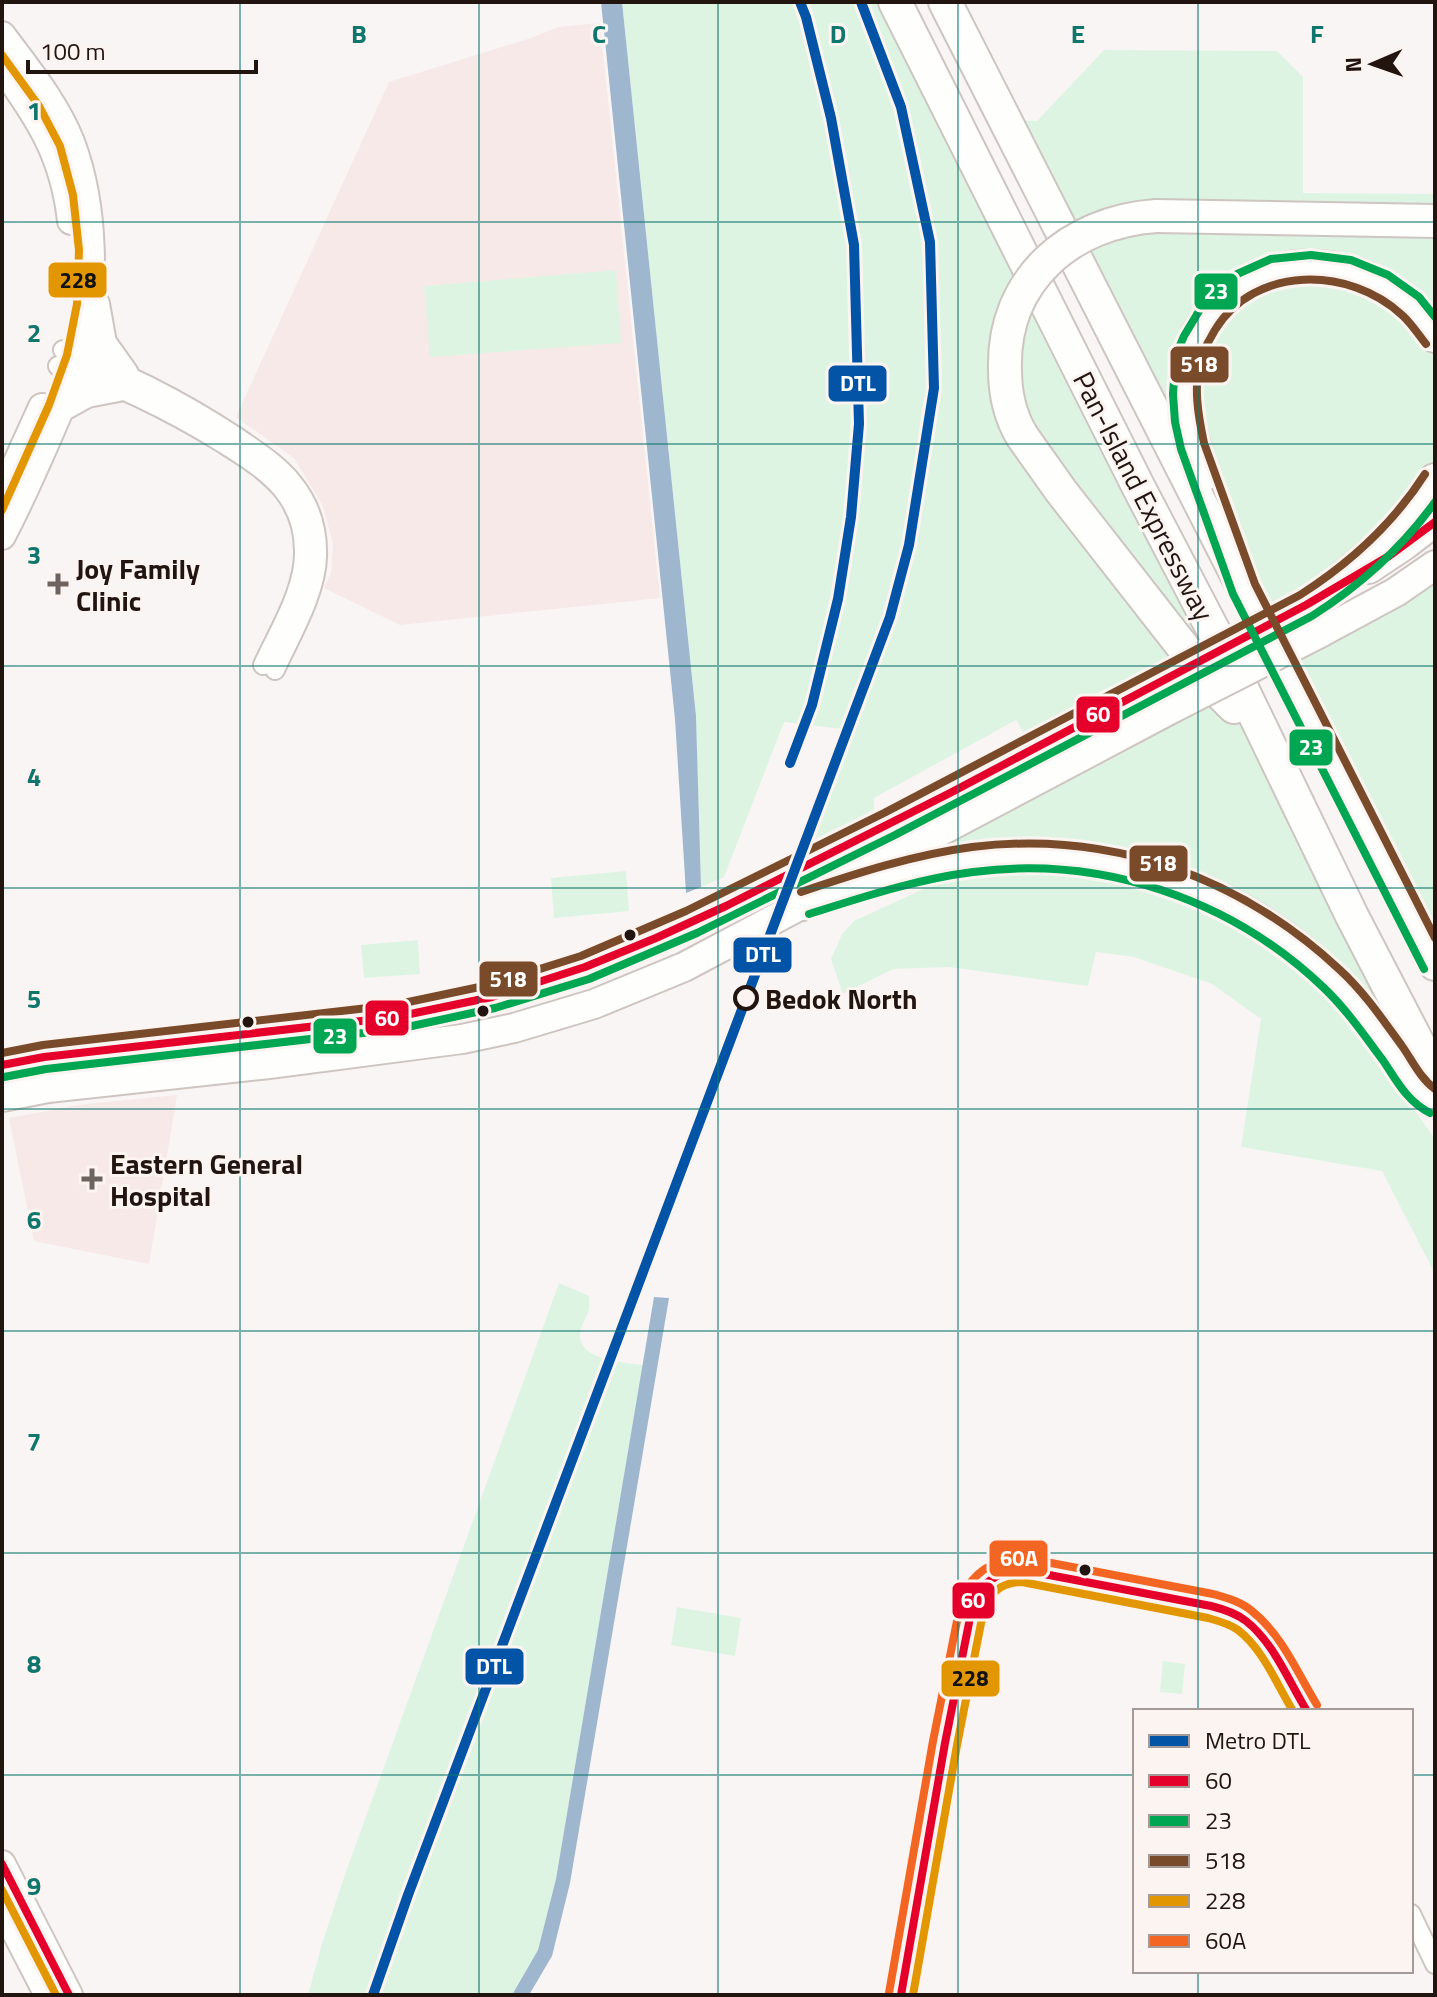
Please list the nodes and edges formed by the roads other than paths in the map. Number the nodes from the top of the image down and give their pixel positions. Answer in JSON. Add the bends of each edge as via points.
{"nodes":[{"id":1,"x":895,"y":2,"type":"edge"},
{"id":2,"x":945,"y":2,"type":"edge"},
{"id":3,"x":2,"y":35,"type":"edge"},
{"id":4,"x":2,"y":67,"type":"edge"},
{"id":5,"x":1435,"y":221,"type":"edge"},
{"id":6,"x":91,"y":260,"type":"junction"},
{"id":7,"x":1435,"y":336,"type":"edge"},
{"id":8,"x":69,"y":361,"type":"junction"},
{"id":9,"x":121,"y":381,"type":"junction"},
{"id":10,"x":60,"y":409,"type":"junction"},
{"id":11,"x":1435,"y":480,"type":"edge"},
{"id":12,"x":2,"y":495,"type":"edge"},
{"id":13,"x":1435,"y":522,"type":"edge"},
{"id":14,"x":2,"y":536,"type":"edge"},
{"id":15,"x":1435,"y":565,"type":"edge"},
{"id":16,"x":1244,"y":589,"type":"junction"},
{"id":17,"x":1314,"y":600,"type":"junction"},
{"id":18,"x":1255,"y":717,"type":"junction"},
{"id":19,"x":803,"y":904,"type":"junction"},
{"id":20,"x":1435,"y":964,"type":"edge"},
{"id":21,"x":2,"y":1065,"type":"edge"},
{"id":22,"x":1435,"y":1076,"type":"edge"},
{"id":23,"x":2,"y":1097,"type":"edge"},
{"id":24,"x":1435,"y":1102,"type":"edge"},
{"id":25,"x":1306,"y":1709,"type":"edge"},
{"id":26,"x":2,"y":1864,"type":"edge"},
{"id":27,"x":2,"y":1906,"type":"edge"},
{"id":28,"x":1413,"y":1918,"type":"edge"},
{"id":29,"x":1435,"y":1964,"type":"edge"},
{"id":30,"x":48,"y":1995,"type":"edge"},
{"id":31,"x":69,"y":1995,"type":"edge"},
{"id":32,"x":901,"y":1995,"type":"edge"}],
"edges":[{"from":1,"to":18,"type":"highway","name":"Pan-Island Expressway"},
{"from":2,"to":16,"type":"highway","name":"Pan-Island Expressway"},
{"from":3,"to":6,"type":"main road","via":[[70,140],[84,187]]},
{"from":4,"to":8,"type":"main road","via":[[43,127],[66,193],[73,259]]},
{"from":5,"to":18,"type":"highway","bridge":true,"via":[[1156,216],[1113,223],[1077,238],[1048,259],[1012,320],[1005,351],[1007,392],[1022,436],[1215,688],[1240,712]]},
{"from":6,"to":8,"type":"main road","via":[[87,314]]},
{"from":6,"to":9,"type":"main road","via":[[99,329]]},
{"from":7,"to":16,"type":"highway","via":[[1392,291],[1324,267],[1258,277],[1232,293],[1209,317],[1188,362],[1186,412]]},
{"from":8,"to":9,"type":"street"},
{"from":8,"to":10,"type":"main road"},
{"from":8,"to":12,"type":"main road"},
{"from":9,"to":9,"type":"street","via":[[232,449],[274,480],[293,506],[303,538],[303,571],[269,668],[292,634],[311,590],[317,554],[314,526],[300,492],[282,470],[183,403]]},
{"from":9,"to":10,"type":"main road"},
{"from":10,"to":14,"type":"main road"},
{"from":11,"to":17,"type":"highway","via":[[1385,543]]},
{"from":13,"to":17,"type":"main road"},
{"from":15,"to":19,"type":"main road","bridge":true,"via":[[1320,633]]},
{"from":16,"to":20,"type":"highway","name":"Pan-Island Expressway"},
{"from":17,"to":21,"type":"main road","bridge":true,"via":[[742,898],[552,979],[396,1017]]},
{"from":18,"to":22,"type":"highway","name":"Pan-Island Expressway"},
{"from":19,"to":23,"type":"main road","via":[[655,980],[514,1028]]},
{"from":19,"to":24,"type":"highway","via":[[880,878],[996,857],[1078,859],[1173,881],[1243,912],[1311,959],[1354,1003],[1419,1091]]},
{"from":25,"to":32,"type":"street","via":[[1258,1632],[1230,1612],[1023,1570],[994,1576],[974,1598]]},
{"from":26,"to":31,"type":"main road"},
{"from":27,"to":30,"type":"main road"},
{"from":28,"to":29,"type":"street"}]}
